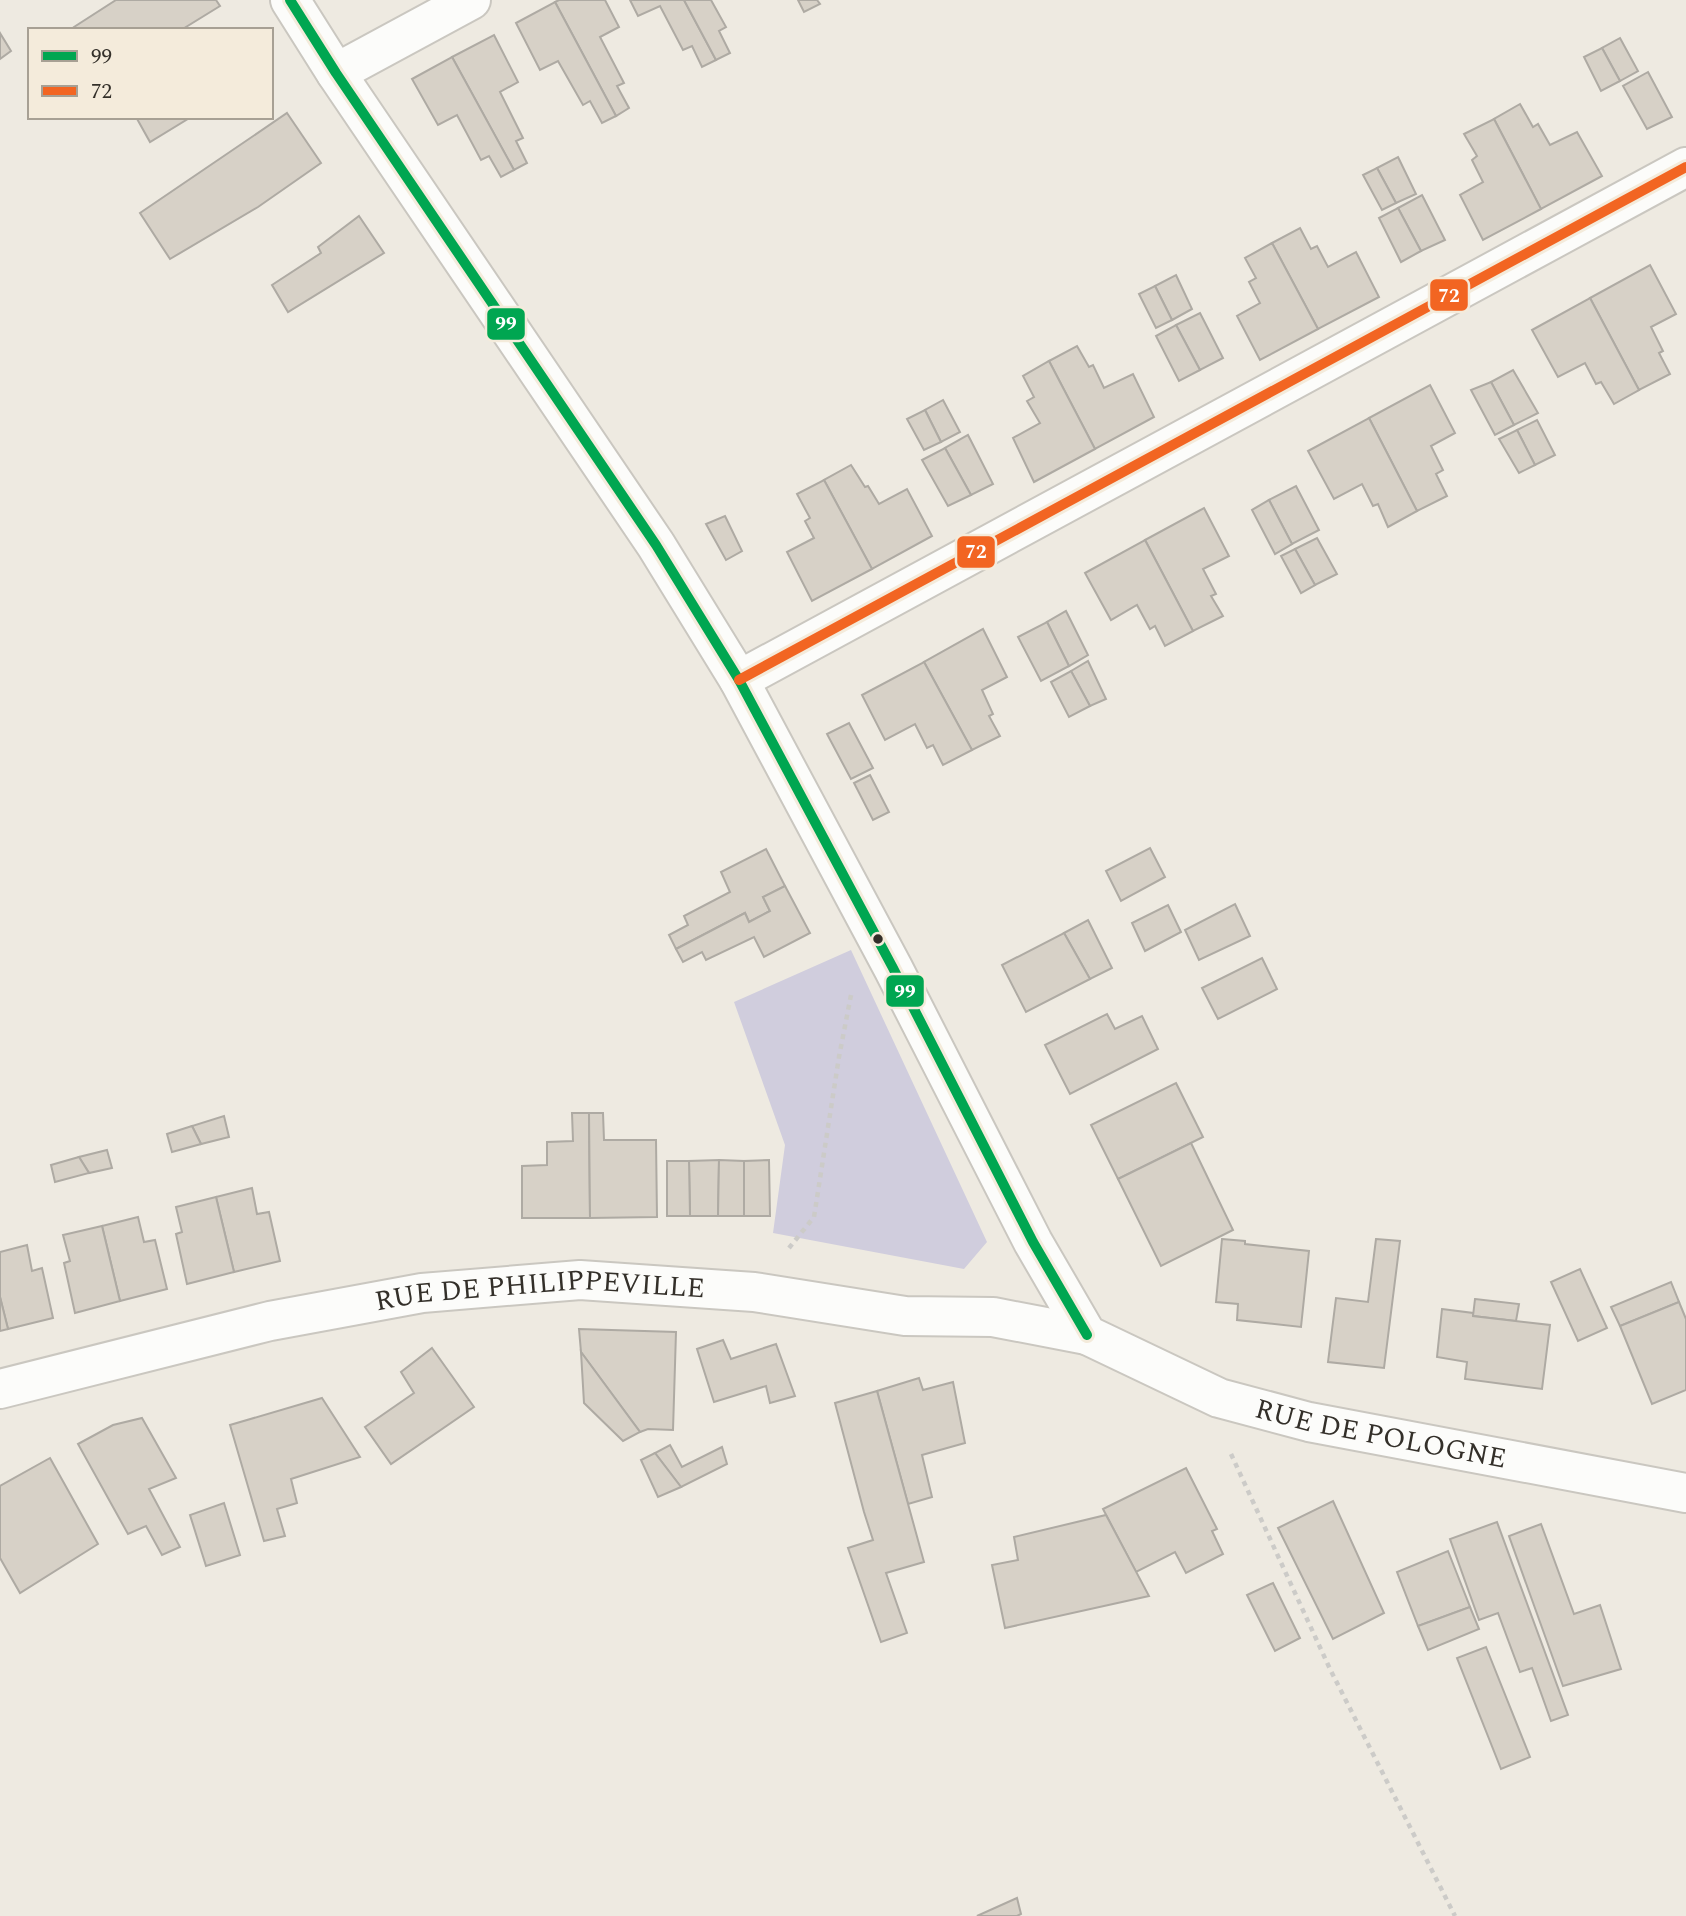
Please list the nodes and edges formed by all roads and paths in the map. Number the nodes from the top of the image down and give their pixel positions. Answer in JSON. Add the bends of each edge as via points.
{"nodes":[{"id":1,"x":290,"y":0,"type":"edge"},
{"id":2,"x":471,"y":0,"type":"edge"},
{"id":3,"x":336,"y":73,"type":"junction"},
{"id":4,"x":1686,"y":167,"type":"edge"},
{"id":5,"x":739,"y":680,"type":"junction"},
{"id":6,"x":893,"y":968,"type":"junction"},
{"id":7,"x":754,"y":1292,"type":"junction"},
{"id":8,"x":1087,"y":1335,"type":"junction"},
{"id":9,"x":0,"y":1389,"type":"edge"},
{"id":10,"x":1219,"y":1398,"type":"junction"},
{"id":11,"x":1686,"y":1493,"type":"edge"},
{"id":12,"x":1455,"y":1916,"type":"edge"}],
"edges":[{"from":1,"to":3,"type":"street"},
{"from":2,"to":3,"type":"street"},
{"from":3,"to":5,"type":"street","via":[[656,545]]},
{"from":4,"to":5,"type":"street"},
{"from":5,"to":6,"type":"street"},
{"from":6,"to":7,"type":"path","via":[[851,993],[814,1217]]},
{"from":6,"to":8,"type":"street","via":[[1033,1242]]},
{"from":7,"to":8,"type":"street","name":"RUE DE PHILIPPEVILLE","via":[[905,1316],[993,1317]]},
{"from":7,"to":9,"type":"street","name":"RUE DE PHILIPPEVILLE","via":[[580,1280],[422,1293],[270,1321]]},
{"from":8,"to":10,"type":"street","name":"RUE DE POLOGNE"},
{"from":10,"to":11,"type":"street","name":"RUE DE POLOGNE","via":[[1309,1422]]},
{"from":10,"to":12,"type":"path","via":[[1230,1452],[1330,1669]]}]}
